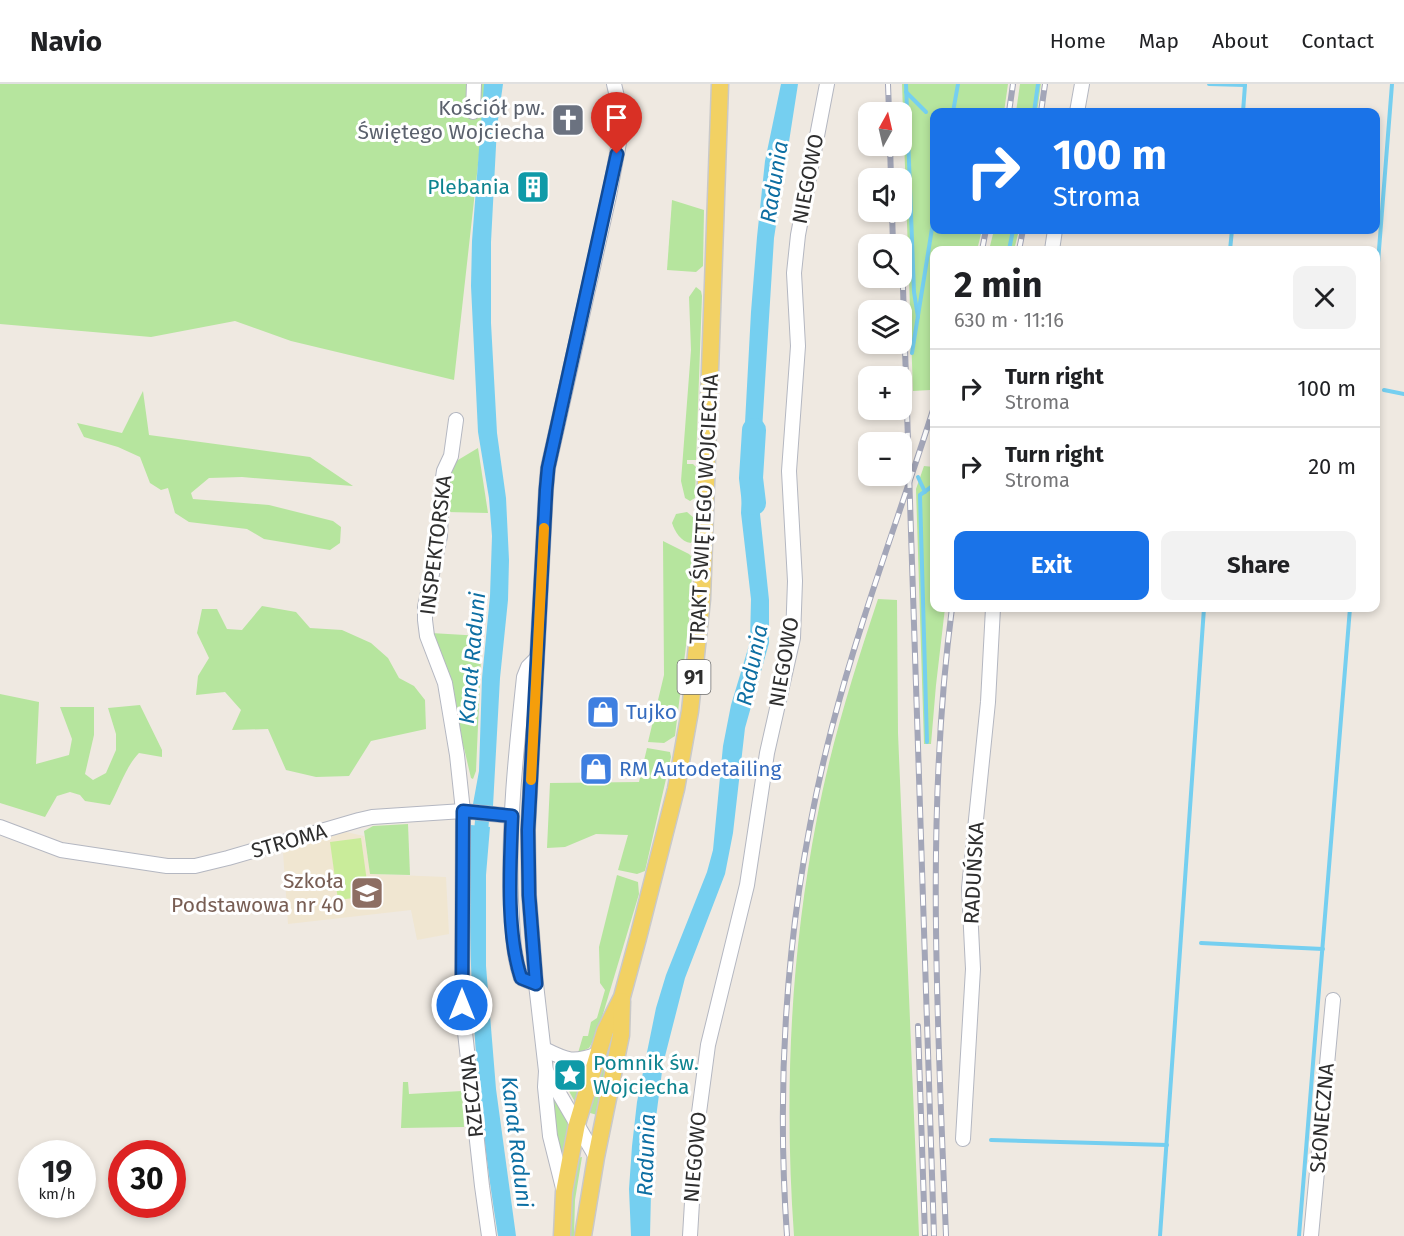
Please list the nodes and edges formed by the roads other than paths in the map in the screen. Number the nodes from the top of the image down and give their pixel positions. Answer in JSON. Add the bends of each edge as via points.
{"nodes":[{"id":1,"x":474,"y":84,"type":"edge"},
{"id":2,"x":614,"y":84,"type":"edge"},
{"id":3,"x":720,"y":84,"type":"edge"},
{"id":4,"x":827,"y":84,"type":"edge"},
{"id":5,"x":1082,"y":84,"type":"edge"},
{"id":6,"x":1078,"y":108,"type":"edge"},
{"id":7,"x":473,"y":112,"type":"dead end"},
{"id":8,"x":456,"y":420,"type":"dead end"},
{"id":9,"x":993,"y":612,"type":"edge"},
{"id":10,"x":537,"y":658,"type":"junction"},
{"id":11,"x":466,"y":812,"type":"junction"},
{"id":12,"x":512,"y":816,"type":"junction"},
{"id":13,"x":0,"y":827,"type":"edge"},
{"id":14,"x":536,"y":984,"type":"junction"},
{"id":15,"x":622,"y":997,"type":"junction"},
{"id":16,"x":1333,"y":1000,"type":"dead end"},
{"id":17,"x":544,"y":1049,"type":"junction"},
{"id":18,"x":598,"y":1054,"type":"junction"},
{"id":19,"x":546,"y":1071,"type":"junction"},
{"id":20,"x":578,"y":1124,"type":"junction"},
{"id":21,"x":963,"y":1139,"type":"dead end"},
{"id":22,"x":596,"y":1157,"type":"junction"},
{"id":23,"x":564,"y":1192,"type":"junction"},
{"id":24,"x":489,"y":1236,"type":"edge"},
{"id":25,"x":562,"y":1236,"type":"edge"},
{"id":26,"x":583,"y":1236,"type":"edge"},
{"id":27,"x":690,"y":1236,"type":"edge"},
{"id":28,"x":1311,"y":1236,"type":"edge"}],
"edges":[{"from":1,"to":7,"type":"street"},
{"from":2,"to":10,"type":"street","name":"TRAKT ŚWIĘTEGO WOJCIECHA","via":[[621,132],[548,468]]},
{"from":3,"to":15,"type":"main road","name":"TRAKT ŚWIĘTEGO WOJCIECHA","number":"91","via":[[698,647],[676,789]]},
{"from":4,"to":27,"type":"street","name":"NIEGOWO","via":[[794,273],[798,346],[789,471],[795,581],[793,638],[767,753],[747,885],[708,1045],[696,1135]]},
{"from":5,"to":6,"type":"street"},
{"from":8,"to":11,"type":"street","name":"INSPEKTORSKA","via":[[451,456],[444,471],[440,536],[425,620],[445,683]]},
{"from":9,"to":21,"type":"street","name":"RADUŃSKA","via":[[969,888],[973,969]]},
{"from":10,"to":12,"type":"street","via":[[524,677]]},
{"from":10,"to":14,"type":"street","name":"TRAKT ŚWIĘTEGO WOJCIECHA","via":[[528,830]]},
{"from":11,"to":12,"type":"street","name":"STROMA"},
{"from":11,"to":13,"type":"street","name":"STROMA","via":[[359,820],[195,866],[167,866],[61,850]]},
{"from":11,"to":24,"type":"street","name":"RZECZNA","via":[[462,1005]]},
{"from":12,"to":14,"type":"street","via":[[514,957],[521,978]]},
{"from":14,"to":17,"type":"street","name":"TRAKT ŚWIĘTEGO WOJCIECHA"},
{"from":15,"to":18,"type":"main road","name":"TRAKT ŚWIĘTEGO WOJCIECHA","number":"91"},
{"from":15,"to":22,"type":"main road","name":"TRAKT ŚWIĘTEGO WOJCIECHA","number":"91","via":[[621,1035]]},
{"from":16,"to":28,"type":"street","name":"SŁONECZNA"},
{"from":17,"to":18,"type":"street","via":[[566,1059]]},
{"from":17,"to":19,"type":"street","name":"TRAKT ŚWIĘTEGO WOJCIECHA"},
{"from":18,"to":20,"type":"main road","name":"TRAKT ŚWIĘTEGO WOJCIECHA","number":"91"},
{"from":19,"to":20,"type":"street","name":"TRAKT ŚWIĘTEGO WOJCIECHA"},
{"from":19,"to":23,"type":"street","name":"TRAKT ŚWIĘTEGO WOJCIECHA","via":[[550,1136]]},
{"from":20,"to":22,"type":"street","name":"TRAKT ŚWIĘTEGO WOJCIECHA"},
{"from":20,"to":23,"type":"main road","name":"TRAKT ŚWIĘTEGO WOJCIECHA","number":"91"},
{"from":22,"to":26,"type":"main road","name":"TRAKT ŚWIĘTEGO WOJCIECHA","number":"91"},
{"from":23,"to":25,"type":"main road","name":"TRAKT ŚWIĘTEGO WOJCIECHA","number":"91"}]}
